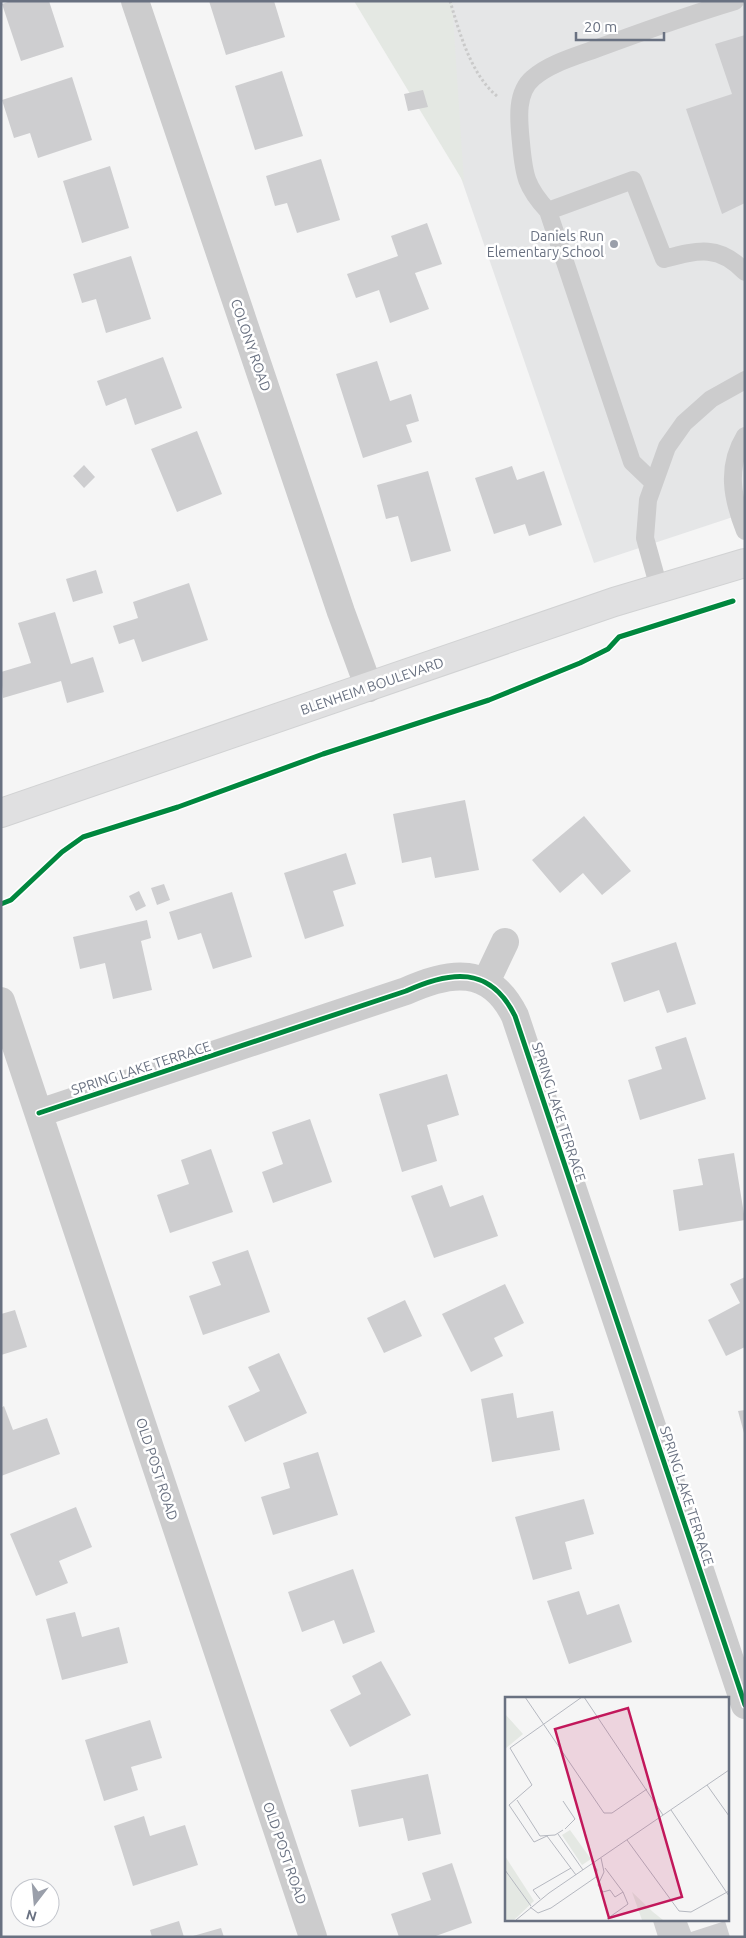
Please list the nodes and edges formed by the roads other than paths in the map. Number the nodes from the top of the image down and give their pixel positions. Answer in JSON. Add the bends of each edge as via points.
{"nodes":[{"id":1,"x":135,"y":1,"type":"edge"},
{"id":2,"x":735,"y":1,"type":"edge"},
{"id":3,"x":548,"y":211,"type":"junction"},
{"id":4,"x":745,"y":272,"type":"edge"},
{"id":5,"x":745,"y":380,"type":"edge"},
{"id":6,"x":745,"y":436,"type":"edge"},
{"id":7,"x":654,"y":483,"type":"junction"},
{"id":8,"x":745,"y":531,"type":"edge"},
{"id":9,"x":745,"y":563,"type":"edge"},
{"id":10,"x":659,"y":588,"type":"junction"},
{"id":11,"x":369,"y":688,"type":"junction"},
{"id":12,"x":1,"y":813,"type":"edge"},
{"id":13,"x":505,"y":942,"type":"dead end"},
{"id":14,"x":486,"y":982,"type":"junction"},
{"id":15,"x":1,"y":1001,"type":"edge"},
{"id":16,"x":39,"y":1113,"type":"junction"},
{"id":17,"x":745,"y":1705,"type":"edge"},
{"id":18,"x":313,"y":1937,"type":"edge"}],
"edges":[{"from":1,"to":11,"type":"street","name":"COLONY ROAD"},
{"from":2,"to":3,"type":"lane","via":[[681,17],[558,64],[532,78],[523,93],[518,113],[523,164],[531,192]]},
{"from":3,"to":4,"type":"lane","via":[[633,180],[664,259],[695,251],[713,252],[734,260]]},
{"from":3,"to":7,"type":"lane","via":[[632,462]]},
{"from":5,"to":7,"type":"lane","via":[[712,399],[684,423],[667,447]]},
{"from":6,"to":8,"type":"lane","via":[[735,457],[732,482],[736,507]]},
{"from":7,"to":10,"type":"lane","via":[[648,500],[644,538]]},
{"from":9,"to":10,"type":"main road","name":"BLENHEIM BOULEVARD"},
{"from":10,"to":11,"type":"main road","name":"BLENHEIM BOULEVARD"},
{"from":11,"to":12,"type":"main road","name":"BLENHEIM BOULEVARD"},
{"from":13,"to":14,"type":"street"},
{"from":14,"to":16,"type":"street","name":"SPRING LAKE TERRACE","via":[[463,976],[433,979],[406,992]]},
{"from":14,"to":17,"type":"street","name":"SPRING LAKE TERRACE","via":[[509,1004],[515,1016]]},
{"from":15,"to":16,"type":"street","name":"OLD POST ROAD"},
{"from":16,"to":18,"type":"street","name":"OLD POST ROAD"}]}
